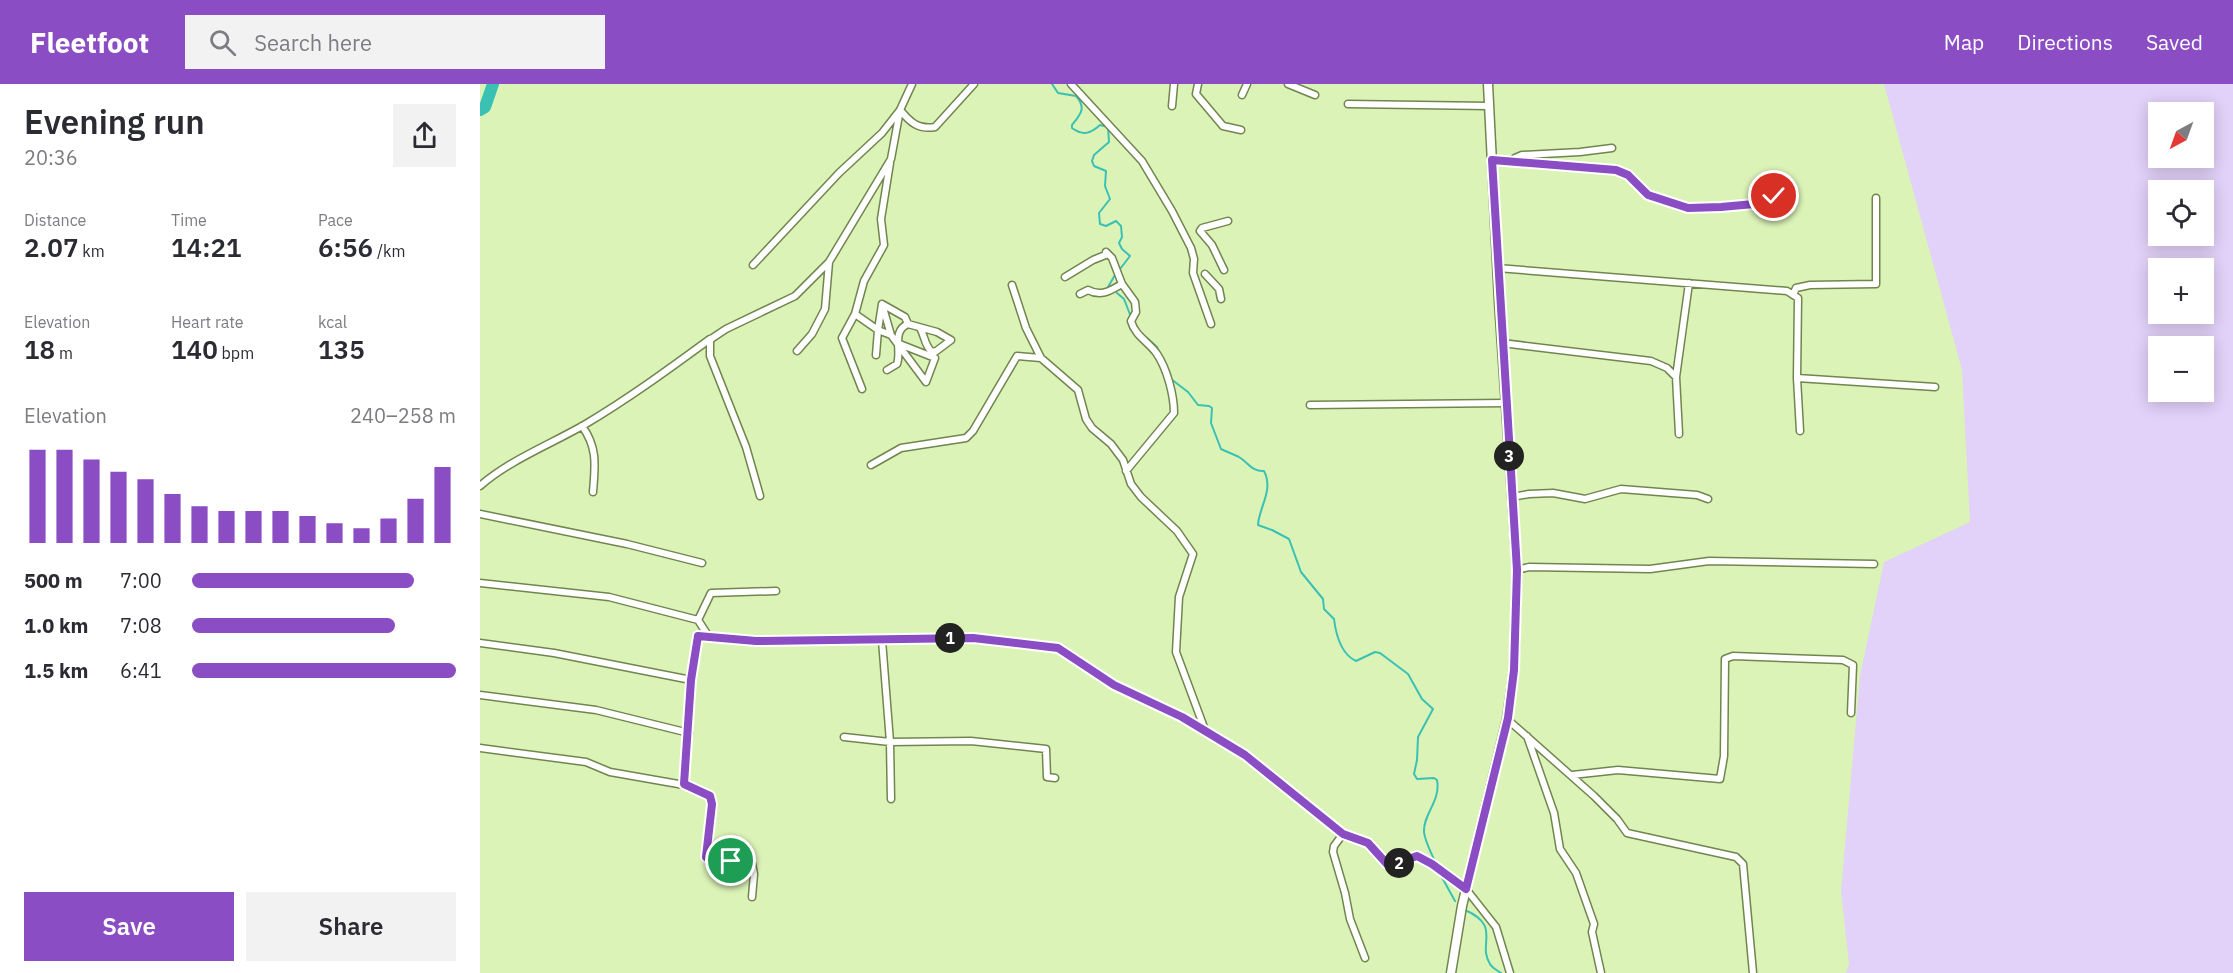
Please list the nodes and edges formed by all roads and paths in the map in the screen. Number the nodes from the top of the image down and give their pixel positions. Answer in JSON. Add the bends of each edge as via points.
{"nodes":[{"id":1,"x":912,"y":84,"type":"edge"},
{"id":2,"x":974,"y":84,"type":"edge"},
{"id":3,"x":1071,"y":84,"type":"edge"},
{"id":4,"x":1174,"y":84,"type":"edge"},
{"id":5,"x":1198,"y":84,"type":"edge"},
{"id":6,"x":1247,"y":84,"type":"edge"},
{"id":7,"x":1288,"y":84,"type":"edge"},
{"id":8,"x":1488,"y":84,"type":"edge"},
{"id":9,"x":1242,"y":95,"type":"dead end"},
{"id":10,"x":1315,"y":95,"type":"dead end"},
{"id":11,"x":1348,"y":104,"type":"dead end"},
{"id":12,"x":1172,"y":106,"type":"dead end"},
{"id":13,"x":1490,"y":106,"type":"junction"},
{"id":14,"x":900,"y":110,"type":"junction"},
{"id":15,"x":1241,"y":130,"type":"dead end"},
{"id":16,"x":1612,"y":147,"type":"dead end"},
{"id":17,"x":891,"y":159,"type":"junction"},
{"id":18,"x":1492,"y":160,"type":"junction"},
{"id":19,"x":1513,"y":162,"type":"junction"},
{"id":20,"x":1786,"y":183,"type":"dead end"},
{"id":21,"x":1876,"y":198,"type":"dead end"},
{"id":22,"x":1228,"y":221,"type":"dead end"},
{"id":23,"x":829,"y":262,"type":"junction"},
{"id":24,"x":753,"y":266,"type":"dead end"},
{"id":25,"x":1497,"y":268,"type":"junction"},
{"id":26,"x":1224,"y":270,"type":"dead end"},
{"id":27,"x":1205,"y":274,"type":"dead end"},
{"id":28,"x":1065,"y":277,"type":"dead end"},
{"id":29,"x":1689,"y":283,"type":"junction"},
{"id":30,"x":1122,"y":284,"type":"junction"},
{"id":31,"x":1012,"y":285,"type":"dead end"},
{"id":32,"x":1080,"y":294,"type":"dead end"},
{"id":33,"x":1793,"y":295,"type":"junction"},
{"id":34,"x":1221,"y":299,"type":"dead end"},
{"id":35,"x":882,"y":304,"type":"junction"},
{"id":36,"x":855,"y":314,"type":"junction"},
{"id":37,"x":908,"y":324,"type":"junction"},
{"id":38,"x":1211,"y":324,"type":"dead end"},
{"id":39,"x":920,"y":328,"type":"junction"},
{"id":40,"x":878,"y":330,"type":"junction"},
{"id":41,"x":891,"y":335,"type":"junction"},
{"id":42,"x":710,"y":339,"type":"junction"},
{"id":43,"x":897,"y":343,"type":"junction"},
{"id":44,"x":1502,"y":343,"type":"junction"},
{"id":45,"x":798,"y":351,"type":"dead end"},
{"id":46,"x":876,"y":355,"type":"dead end"},
{"id":47,"x":694,"y":357,"type":"dead end"},
{"id":48,"x":1041,"y":358,"type":"junction"},
{"id":49,"x":887,"y":370,"type":"dead end"},
{"id":50,"x":1676,"y":377,"type":"junction"},
{"id":51,"x":1797,"y":378,"type":"junction"},
{"id":52,"x":1935,"y":387,"type":"dead end"},
{"id":53,"x":862,"y":389,"type":"dead end"},
{"id":54,"x":1506,"y":403,"type":"junction"},
{"id":55,"x":1310,"y":405,"type":"dead end"},
{"id":56,"x":582,"y":426,"type":"junction"},
{"id":57,"x":1800,"y":431,"type":"dead end"},
{"id":58,"x":1678,"y":434,"type":"dead end"},
{"id":59,"x":871,"y":465,"type":"dead end"},
{"id":60,"x":1126,"y":471,"type":"junction"},
{"id":61,"x":480,"y":486,"type":"edge"},
{"id":62,"x":593,"y":492,"type":"dead end"},
{"id":63,"x":760,"y":496,"type":"dead end"},
{"id":64,"x":1512,"y":497,"type":"junction"},
{"id":65,"x":1708,"y":499,"type":"dead end"},
{"id":66,"x":480,"y":514,"type":"edge"},
{"id":67,"x":702,"y":563,"type":"dead end"},
{"id":68,"x":1874,"y":564,"type":"dead end"},
{"id":69,"x":1517,"y":570,"type":"junction"},
{"id":70,"x":480,"y":583,"type":"edge"},
{"id":71,"x":776,"y":591,"type":"dead end"},
{"id":72,"x":698,"y":620,"type":"junction"},
{"id":73,"x":709,"y":637,"type":"junction"},
{"id":74,"x":882,"y":640,"type":"junction"},
{"id":75,"x":480,"y":643,"type":"edge"},
{"id":76,"x":691,"y":680,"type":"junction"},
{"id":77,"x":480,"y":695,"type":"edge"},
{"id":78,"x":1851,"y":713,"type":"dead end"},
{"id":79,"x":1508,"y":718,"type":"junction"},
{"id":80,"x":1205,"y":730,"type":"junction"},
{"id":81,"x":688,"y":733,"type":"junction"},
{"id":82,"x":1527,"y":736,"type":"junction"},
{"id":83,"x":844,"y":737,"type":"dead end"},
{"id":84,"x":890,"y":741,"type":"junction"},
{"id":85,"x":480,"y":748,"type":"edge"},
{"id":86,"x":1572,"y":775,"type":"junction"},
{"id":87,"x":1054,"y":778,"type":"dead end"},
{"id":88,"x":684,"y":784,"type":"junction"},
{"id":89,"x":891,"y":799,"type":"dead end"},
{"id":90,"x":1343,"y":834,"type":"junction"},
{"id":91,"x":1466,"y":889,"type":"junction"},
{"id":92,"x":752,"y":897,"type":"dead end"},
{"id":93,"x":1365,"y":958,"type":"dead end"},
{"id":94,"x":1450,"y":973,"type":"edge"},
{"id":95,"x":1510,"y":973,"type":"edge"},
{"id":96,"x":1601,"y":973,"type":"edge"},
{"id":97,"x":1753,"y":973,"type":"edge"}],
"edges":[{"from":1,"to":14,"type":"street"},
{"from":2,"to":14,"type":"street","via":[[935,128],[911,123]]},
{"from":3,"to":38,"type":"street","via":[[1142,161],[1172,210],[1191,248],[1192,273]]},
{"from":4,"to":12,"type":"street"},
{"from":5,"to":15,"type":"street","via":[[1196,94],[1223,126]]},
{"from":6,"to":9,"type":"street"},
{"from":7,"to":10,"type":"street"},
{"from":8,"to":13,"type":"main road"},
{"from":11,"to":13,"type":"street"},
{"from":13,"to":18,"type":"main road"},
{"from":14,"to":17,"type":"street"},
{"from":14,"to":24,"type":"street"},
{"from":16,"to":19,"type":"street","via":[[1521,154]]},
{"from":17,"to":23,"type":"street"},
{"from":17,"to":36,"type":"street","via":[[882,219],[885,244],[864,281]]},
{"from":18,"to":19,"type":"street"},
{"from":18,"to":25,"type":"main road"},
{"from":19,"to":20,"type":"street","via":[[1616,170],[1628,175],[1648,195],[1688,208],[1765,203]]},
{"from":21,"to":33,"type":"street","via":[[1876,284],[1810,285],[1796,288]]},
{"from":22,"to":26,"type":"street","via":[[1200,231]]},
{"from":23,"to":42,"type":"street","via":[[795,297]]},
{"from":23,"to":45,"type":"street","via":[[825,309]]},
{"from":25,"to":29,"type":"street"},
{"from":25,"to":44,"type":"main road"},
{"from":27,"to":34,"type":"street","via":[[1219,289]]},
{"from":28,"to":30,"type":"street","via":[[1107,253]]},
{"from":29,"to":33,"type":"street","via":[[1787,291]]},
{"from":29,"to":50,"type":"street"},
{"from":30,"to":32,"type":"street","via":[[1105,293],[1088,290]]},
{"from":30,"to":60,"type":"street","via":[[1137,307],[1131,321],[1133,328],[1158,355],[1174,401],[1174,413]]},
{"from":31,"to":48,"type":"street"},
{"from":33,"to":51,"type":"street","via":[[1798,298]]},
{"from":35,"to":37,"type":"street","via":[[905,317]]},
{"from":35,"to":40,"type":"street"},
{"from":35,"to":41,"type":"street"},
{"from":36,"to":40,"type":"street"},
{"from":36,"to":53,"type":"street","via":[[842,338]]},
{"from":37,"to":39,"type":"street"},
{"from":37,"to":43,"type":"street","via":[[900,330]]},
{"from":39,"to":39,"type":"street","via":[[931,351],[951,340],[937,332]]},
{"from":40,"to":41,"type":"street"},
{"from":40,"to":46,"type":"street"},
{"from":41,"to":43,"type":"street"},
{"from":42,"to":47,"type":"street"},
{"from":42,"to":56,"type":"street","via":[[639,392]]},
{"from":42,"to":63,"type":"street","via":[[710,356],[746,447]]},
{"from":43,"to":43,"type":"street","via":[[906,354],[926,382],[935,358]]},
{"from":43,"to":49,"type":"street","via":[[897,364]]},
{"from":44,"to":50,"type":"street","via":[[1651,361]]},
{"from":44,"to":54,"type":"main road"},
{"from":48,"to":59,"type":"street","via":[[1017,356],[966,438],[902,448]]},
{"from":48,"to":60,"type":"street","via":[[1078,390],[1086,419],[1111,444]]},
{"from":50,"to":58,"type":"street"},
{"from":51,"to":52,"type":"street"},
{"from":51,"to":57,"type":"street"},
{"from":54,"to":55,"type":"street"},
{"from":54,"to":64,"type":"main road"},
{"from":56,"to":61,"type":"street"},
{"from":56,"to":62,"type":"street","via":[[591,439]]},
{"from":60,"to":80,"type":"street","via":[[1141,497],[1177,531],[1193,554],[1179,597],[1176,652]]},
{"from":64,"to":65,"type":"street","via":[[1553,493],[1585,499],[1621,489]]},
{"from":64,"to":69,"type":"main road"},
{"from":66,"to":67,"type":"street"},
{"from":68,"to":69,"type":"street","via":[[1709,561],[1650,569]]},
{"from":69,"to":79,"type":"main road","via":[[1514,670]]},
{"from":70,"to":72,"type":"street","via":[[609,597]]},
{"from":71,"to":72,"type":"street","via":[[711,593]]},
{"from":72,"to":73,"type":"street"},
{"from":73,"to":74,"type":"street","via":[[756,641]]},
{"from":73,"to":76,"type":"street","via":[[698,636]]},
{"from":74,"to":80,"type":"street","via":[[973,638],[1058,648],[1114,685]]},
{"from":74,"to":84,"type":"street"},
{"from":75,"to":76,"type":"street"},
{"from":76,"to":81,"type":"street"},
{"from":77,"to":81,"type":"street","via":[[596,710]]},
{"from":78,"to":86,"type":"street","via":[[1853,665],[1843,660],[1733,656],[1725,659],[1724,756],[1720,779],[1618,770]]},
{"from":79,"to":82,"type":"street"},
{"from":79,"to":91,"type":"main road"},
{"from":80,"to":90,"type":"street","via":[[1245,755]]},
{"from":81,"to":88,"type":"street"},
{"from":82,"to":86,"type":"street"},
{"from":82,"to":96,"type":"street","via":[[1554,813],[1560,849],[1576,873],[1594,924],[1592,932]]},
{"from":83,"to":84,"type":"street"},
{"from":84,"to":87,"type":"street","via":[[973,741],[1047,749],[1047,777]]},
{"from":84,"to":89,"type":"street"},
{"from":85,"to":88,"type":"street","via":[[586,762],[610,772]]},
{"from":86,"to":97,"type":"street","via":[[1627,833],[1740,860],[1747,892]]},
{"from":88,"to":92,"type":"street","via":[[710,796],[706,857],[752,864]]},
{"from":90,"to":91,"type":"street","via":[[1368,843],[1387,864],[1417,856]]},
{"from":90,"to":93,"type":"street","via":[[1333,852],[1350,919]]},
{"from":91,"to":94,"type":"main road"},
{"from":91,"to":95,"type":"street","via":[[1496,927]]}]}
